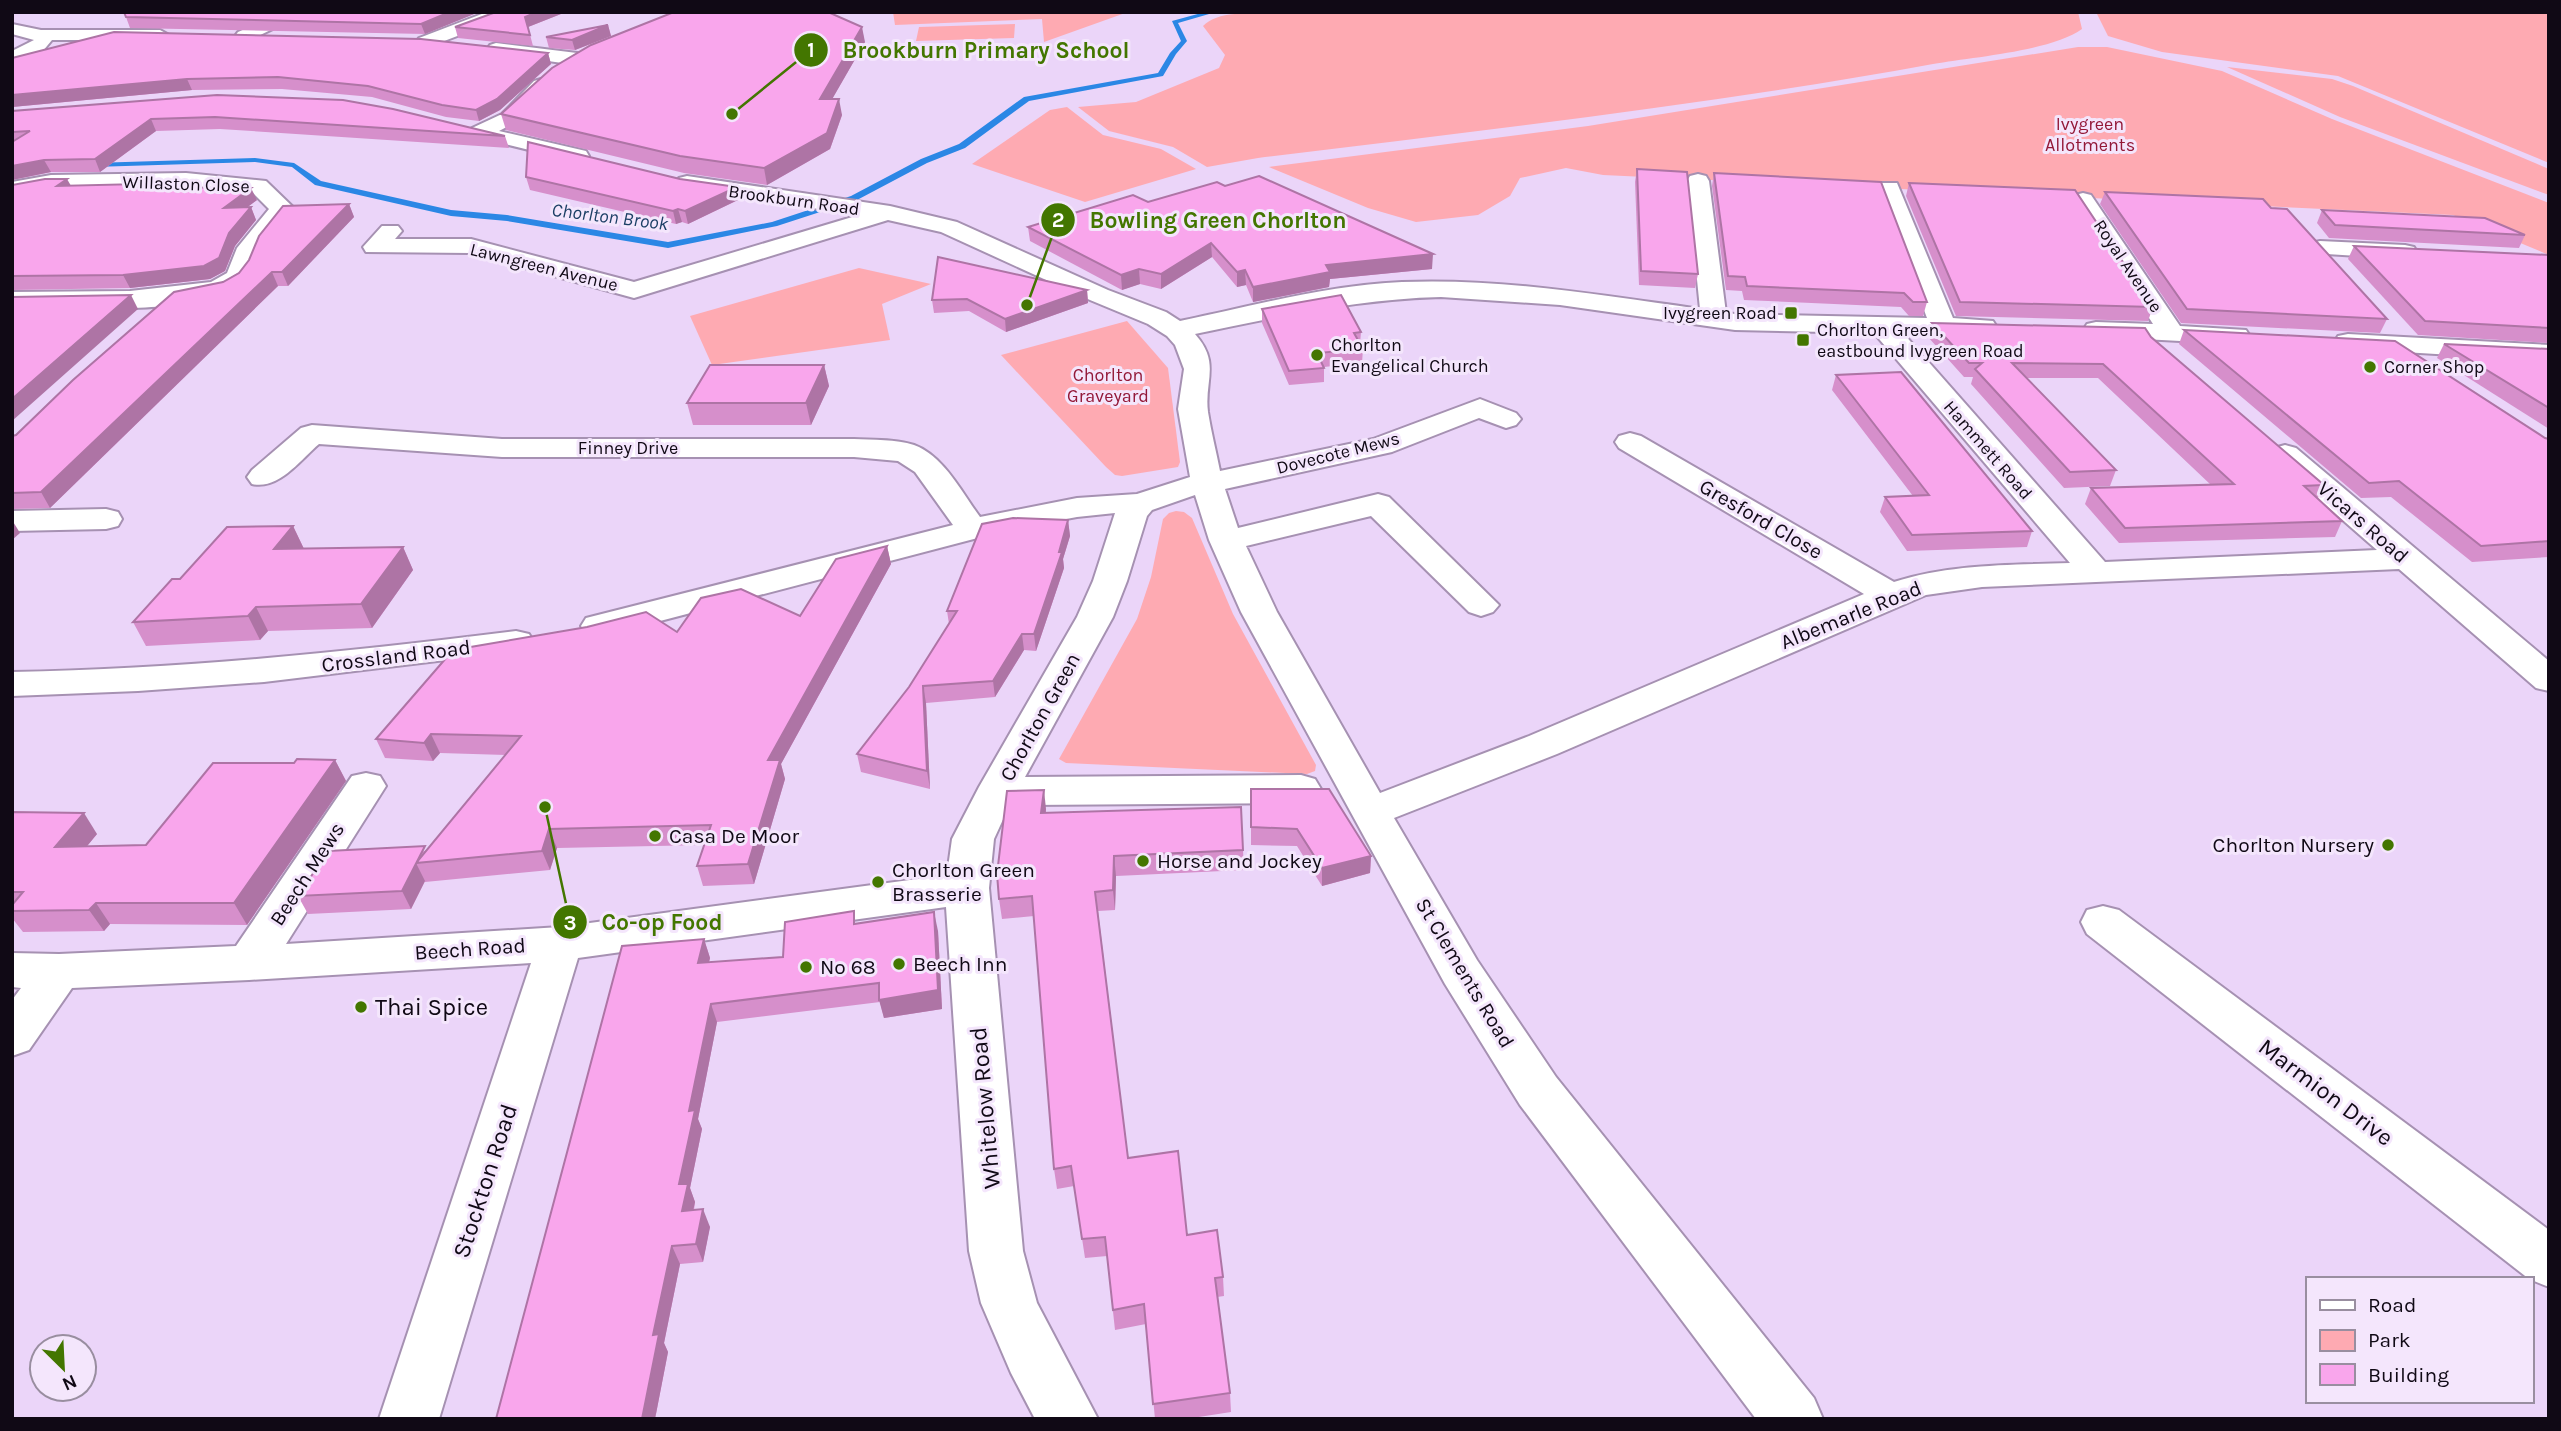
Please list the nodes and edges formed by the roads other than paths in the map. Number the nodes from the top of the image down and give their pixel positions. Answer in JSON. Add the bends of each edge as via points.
{"nodes":[{"id":1,"x":300,"y":12,"type":"edge"},
{"id":2,"x":504,"y":12,"type":"edge"},
{"id":3,"x":108,"y":17,"type":"dead end"},
{"id":4,"x":12,"y":29,"type":"edge"},
{"id":5,"x":69,"y":33,"type":"junction"},
{"id":6,"x":41,"y":34,"type":"junction"},
{"id":7,"x":177,"y":35,"type":"edge"},
{"id":8,"x":282,"y":37,"type":"edge"},
{"id":9,"x":12,"y":58,"type":"edge"},
{"id":10,"x":458,"y":127,"type":"edge"},
{"id":11,"x":479,"y":132,"type":"junction"},
{"id":12,"x":600,"y":162,"type":"edge"},
{"id":13,"x":667,"y":178,"type":"edge"},
{"id":14,"x":1698,"y":181,"type":"dead end"},
{"id":15,"x":1889,"y":188,"type":"dead end"},
{"id":16,"x":12,"y":189,"type":"edge"},
{"id":17,"x":2083,"y":200,"type":"edge"},
{"id":18,"x":890,"y":213,"type":"junction"},
{"id":19,"x":2303,"y":229,"type":"edge"},
{"id":20,"x":390,"y":231,"type":"dead end"},
{"id":21,"x":2320,"y":248,"type":"junction"},
{"id":22,"x":2428,"y":253,"type":"edge"},
{"id":23,"x":2344,"y":275,"type":"edge"},
{"id":24,"x":172,"y":297,"type":"junction"},
{"id":25,"x":12,"y":300,"type":"edge"},
{"id":26,"x":1714,"y":319,"type":"junction"},
{"id":27,"x":141,"y":324,"type":"edge"},
{"id":28,"x":1882,"y":326,"type":"junction"},
{"id":29,"x":1942,"y":326,"type":"junction"},
{"id":30,"x":2011,"y":328,"type":"edge"},
{"id":31,"x":1176,"y":330,"type":"junction"},
{"id":32,"x":2067,"y":330,"type":"edge"},
{"id":33,"x":2397,"y":336,"type":"junction"},
{"id":34,"x":2264,"y":338,"type":"edge"},
{"id":35,"x":2317,"y":340,"type":"edge"},
{"id":36,"x":2166,"y":342,"type":"junction"},
{"id":37,"x":2549,"y":352,"type":"edge"},
{"id":38,"x":2438,"y":375,"type":"edge"},
{"id":39,"x":1506,"y":419,"type":"dead end"},
{"id":40,"x":2266,"y":437,"type":"edge"},
{"id":41,"x":1630,"y":442,"type":"dead end"},
{"id":42,"x":263,"y":477,"type":"dead end"},
{"id":43,"x":1207,"y":483,"type":"junction"},
{"id":44,"x":1141,"y":503,"type":"junction"},
{"id":45,"x":106,"y":519,"type":"dead end"},
{"id":46,"x":12,"y":521,"type":"edge"},
{"id":47,"x":973,"y":530,"type":"junction"},
{"id":48,"x":1226,"y":540,"type":"junction"},
{"id":49,"x":2406,"y":559,"type":"junction"},
{"id":50,"x":2096,"y":572,"type":"junction"},
{"id":51,"x":1891,"y":595,"type":"junction"},
{"id":52,"x":1481,"y":605,"type":"dead end"},
{"id":53,"x":2549,"y":680,"type":"edge"},
{"id":54,"x":12,"y":684,"type":"edge"},
{"id":55,"x":366,"y":786,"type":"dead end"},
{"id":56,"x":999,"y":788,"type":"junction"},
{"id":57,"x":1361,"y":797,"type":"junction"},
{"id":58,"x":967,"y":888,"type":"junction"},
{"id":59,"x":2103,"y":922,"type":"dead end"},
{"id":60,"x":560,"y":944,"type":"junction"},
{"id":61,"x":249,"y":963,"type":"junction"},
{"id":62,"x":12,"y":970,"type":"edge"},
{"id":63,"x":59,"y":971,"type":"junction"},
{"id":64,"x":12,"y":1037,"type":"edge"},
{"id":65,"x":2549,"y":1262,"type":"edge"},
{"id":66,"x":409,"y":1419,"type":"edge"},
{"id":67,"x":1068,"y":1419,"type":"edge"},
{"id":68,"x":1793,"y":1419,"type":"edge"}],
"edges":[{"from":1,"to":8,"type":"street","via":[[238,36]]},
{"from":2,"to":11,"type":"street","via":[[418,41],[584,57],[555,72],[509,118]]},
{"from":3,"to":5,"type":"street"},
{"from":4,"to":6,"type":"street"},
{"from":5,"to":6,"type":"street"},
{"from":5,"to":7,"type":"street"},
{"from":6,"to":9,"type":"street","via":[[43,41],[36,48]]},
{"from":10,"to":11,"type":"street"},
{"from":11,"to":12,"type":"street"},
{"from":13,"to":18,"type":"street","name":"Brookburn Road"},
{"from":14,"to":26,"type":"street"},
{"from":15,"to":29,"type":"street"},
{"from":16,"to":24,"type":"street","name":"Willaston Close","via":[[51,182],[210,182],[258,186],[282,208],[246,255],[234,280],[206,292]]},
{"from":17,"to":36,"type":"street","name":"Royal Avenue"},
{"from":18,"to":20,"type":"street","name":"Lawngreen Avenue","via":[[634,290],[471,246],[375,247]]},
{"from":18,"to":31,"type":"street","name":"Brookburn Road","via":[[970,236]]},
{"from":19,"to":21,"type":"street"},
{"from":21,"to":22,"type":"street"},
{"from":21,"to":23,"type":"street"},
{"from":24,"to":25,"type":"street"},
{"from":24,"to":27,"type":"street"},
{"from":26,"to":28,"type":"street"},
{"from":26,"to":31,"type":"street","via":[[1560,297],[1441,289],[1314,300]]},
{"from":28,"to":29,"type":"street"},
{"from":28,"to":50,"type":"street","name":"Hammett Road"},
{"from":29,"to":30,"type":"street"},
{"from":31,"to":43,"type":"street","name":"Brookburn Road","via":[[1188,342],[1198,369],[1193,409]]},
{"from":32,"to":36,"type":"street"},
{"from":33,"to":35,"type":"street"},
{"from":33,"to":37,"type":"street"},
{"from":33,"to":38,"type":"street","via":[[2405,353]]},
{"from":34,"to":36,"type":"street"},
{"from":39,"to":43,"type":"street","name":"Dovecote Mews","via":[[1480,408],[1381,446]]},
{"from":40,"to":49,"type":"street","name":"Vicars Road"},
{"from":41,"to":51,"type":"street","name":"Gresford Close"},
{"from":42,"to":47,"type":"street","name":"Finney Drive","via":[[312,434],[502,449],[854,448],[905,452],[926,465]]},
{"from":43,"to":44,"type":"street"},
{"from":43,"to":48,"type":"street","name":"St Clements Road"},
{"from":44,"to":47,"type":"street","name":"Crossland Road","via":[[1115,502]]},
{"from":44,"to":56,"type":"street","name":"Chorlton Green","via":[[1131,514],[1095,617]]},
{"from":45,"to":46,"type":"street"},
{"from":47,"to":54,"type":"street","name":"Crossland Road","via":[[558,635],[219,675]]},
{"from":48,"to":52,"type":"street","via":[[1378,504]]},
{"from":48,"to":57,"type":"street","name":"St Clements Road","via":[[1259,612]]},
{"from":49,"to":50,"type":"street","name":"Albemarle Road"},
{"from":49,"to":53,"type":"street","name":"Vicars Road"},
{"from":50,"to":51,"type":"street","name":"Albemarle Road","via":[[1951,580]]},
{"from":51,"to":57,"type":"street","name":"Albemarle Road","via":[[1390,805]]},
{"from":55,"to":61,"type":"street","name":"Beech Mews"},
{"from":56,"to":57,"type":"street","name":"Chorlton Green","via":[[1325,789]]},
{"from":56,"to":58,"type":"street","name":"Whitelow Road","via":[[973,839]]},
{"from":57,"to":68,"type":"street","name":"St Clements Road","via":[[1461,972],[1538,1091]]},
{"from":58,"to":60,"type":"street","name":"Beech Road"},
{"from":58,"to":67,"type":"street","name":"Whitelow Road","via":[[996,1251],[1013,1313]]},
{"from":59,"to":65,"type":"street","name":"Marmion Drive"},
{"from":60,"to":61,"type":"street","name":"Beech Road"},
{"from":60,"to":66,"type":"street","name":"Stockton Road"},
{"from":61,"to":63,"type":"street","name":"Beech Road"},
{"from":62,"to":63,"type":"street","name":"Beech Road"},
{"from":63,"to":64,"type":"street"}]}
